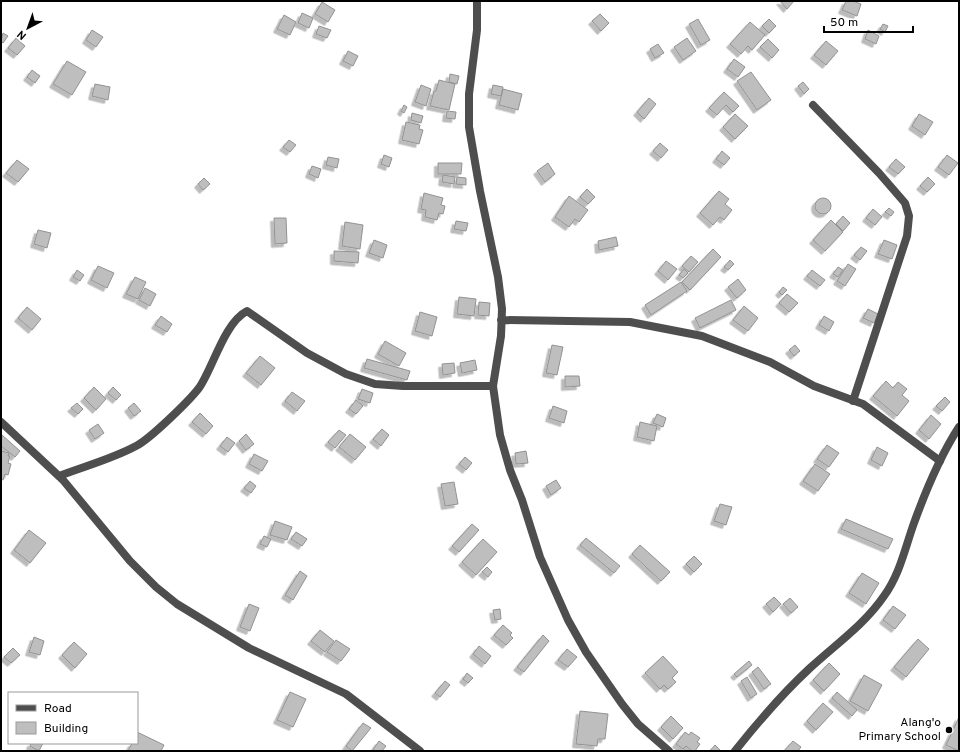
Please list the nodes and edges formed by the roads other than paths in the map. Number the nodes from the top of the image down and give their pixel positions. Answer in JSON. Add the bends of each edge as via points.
{"nodes":[{"id":1,"x":477,"y":1,"type":"edge"},
{"id":2,"x":813,"y":104,"type":"dead end"},
{"id":3,"x":501,"y":320,"type":"junction"},
{"id":4,"x":493,"y":386,"type":"junction"},
{"id":5,"x":853,"y":401,"type":"junction"},
{"id":6,"x":1,"y":422,"type":"edge"},
{"id":7,"x":959,"y":427,"type":"edge"},
{"id":8,"x":940,"y":461,"type":"junction"},
{"id":9,"x":59,"y":476,"type":"junction"},
{"id":10,"x":420,"y":751,"type":"edge"},
{"id":11,"x":669,"y":751,"type":"edge"},
{"id":12,"x":735,"y":751,"type":"edge"}],
"edges":[{"from":1,"to":3,"type":"street","via":[[477,30],[469,94],[469,127],[498,277]]},
{"from":2,"to":5,"type":"street","via":[[884,179],[905,204],[909,216],[906,236]]},
{"from":3,"to":4,"type":"street"},
{"from":3,"to":5,"type":"street","via":[[630,322],[702,336],[770,362],[814,386]]},
{"from":4,"to":9,"type":"street","via":[[375,384],[346,374],[306,353],[247,311],[236,320],[222,342],[200,386],[188,401],[160,426],[138,445]]},
{"from":4,"to":11,"type":"street","via":[[500,435],[510,470],[540,557],[565,614],[586,652],[622,704],[638,724]]},
{"from":5,"to":8,"type":"street","via":[[863,404],[882,417]]},
{"from":6,"to":9,"type":"street"},
{"from":7,"to":8,"type":"street"},
{"from":8,"to":12,"type":"street","via":[[914,522],[902,561],[884,596],[861,622],[778,700]]},
{"from":9,"to":10,"type":"street","via":[[130,561],[177,604],[249,648],[346,694]]}]}
